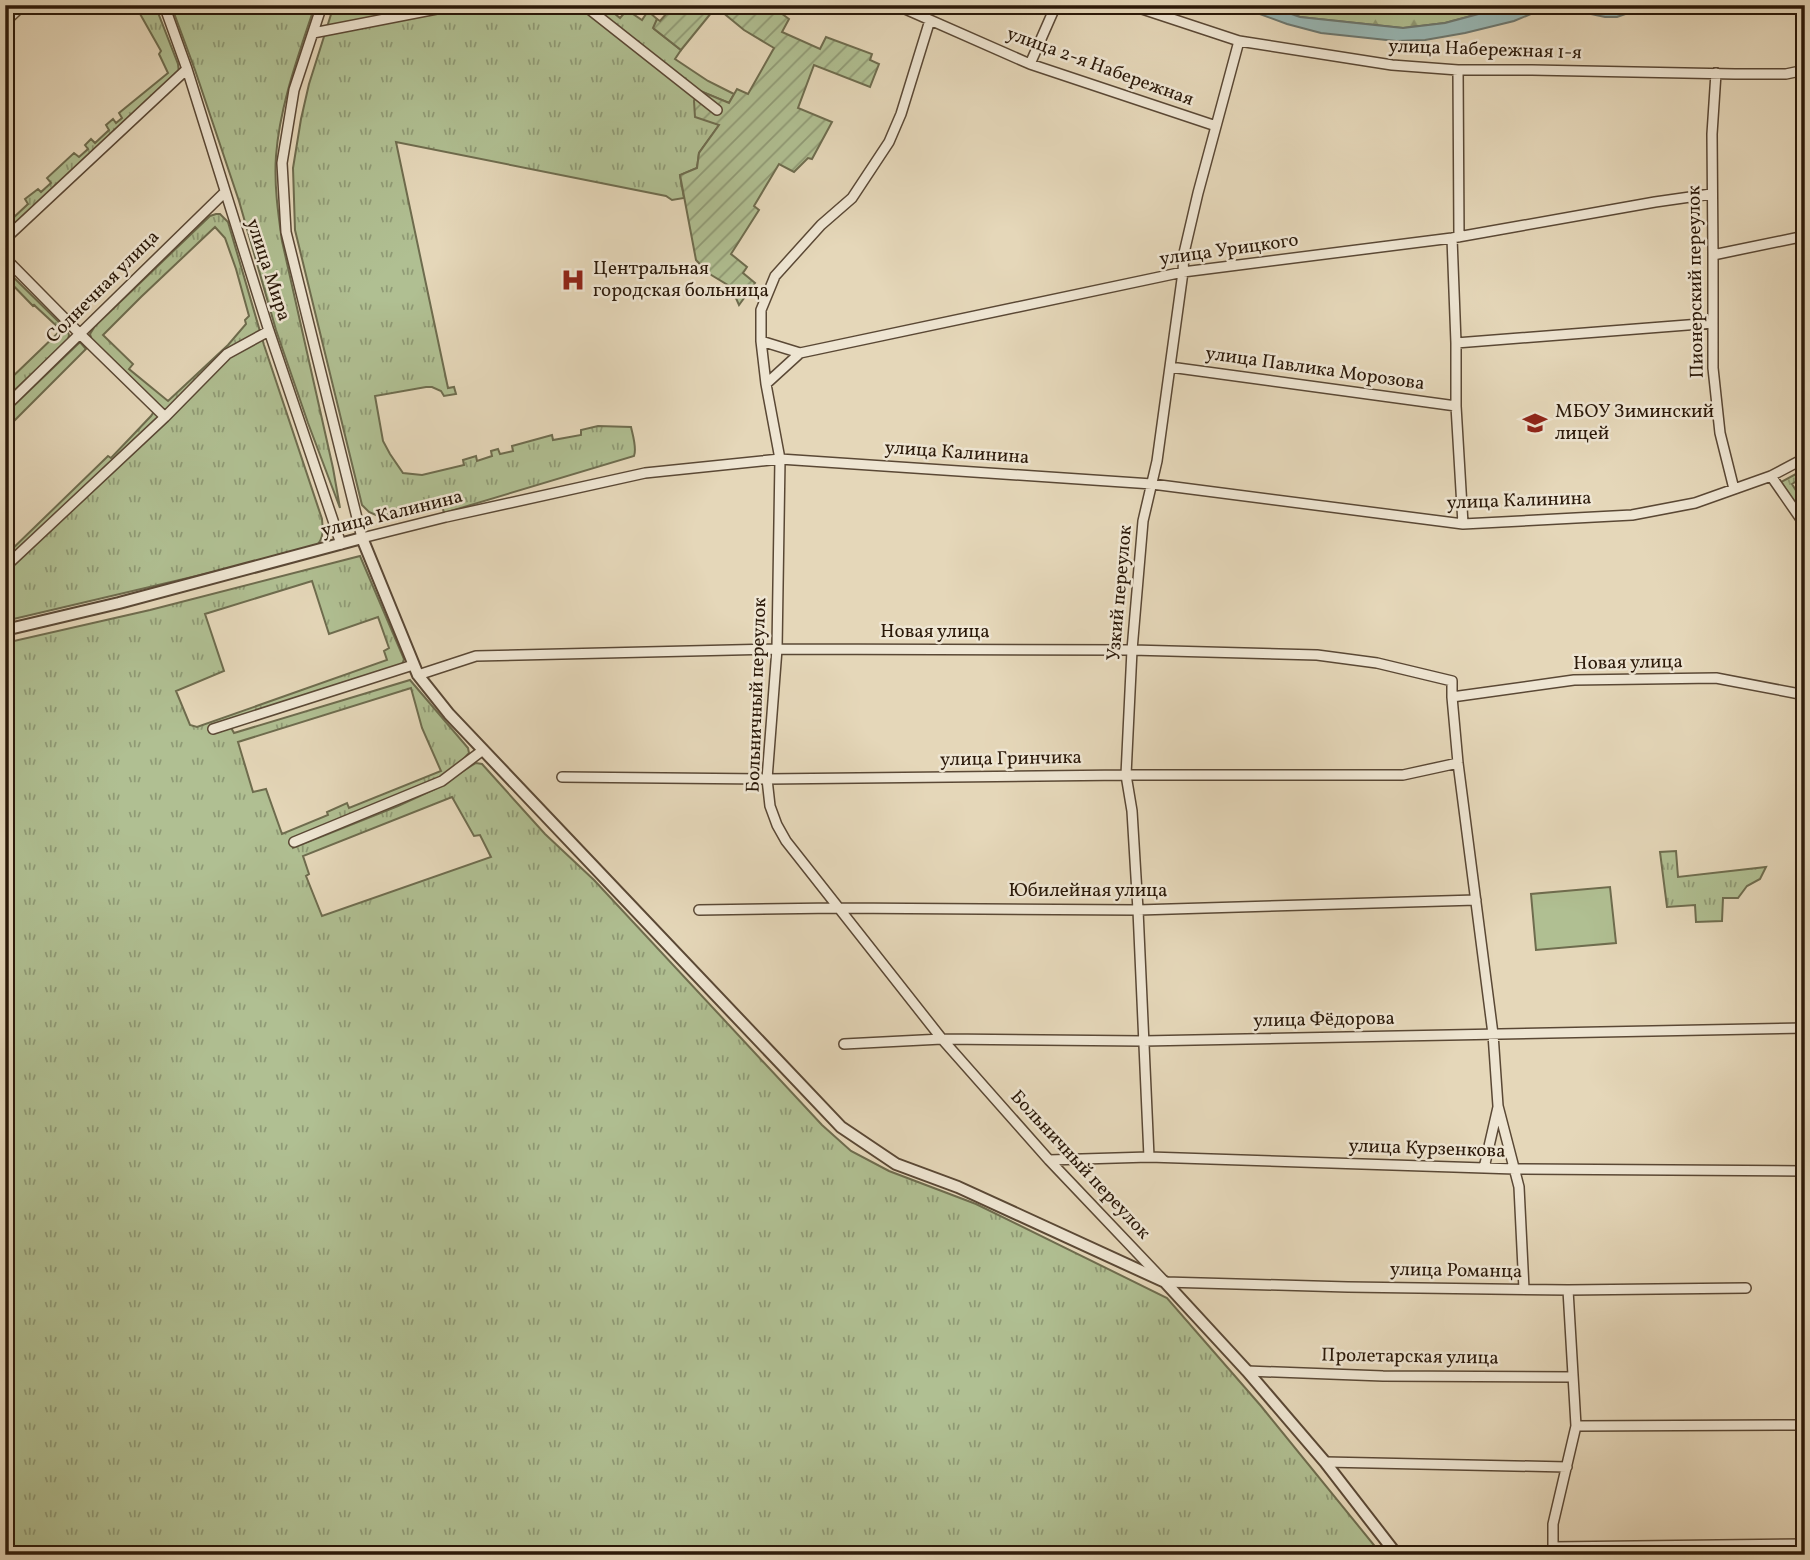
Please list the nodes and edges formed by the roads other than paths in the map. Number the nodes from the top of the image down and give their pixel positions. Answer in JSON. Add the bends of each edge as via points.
{"nodes":[{"id":1,"x":23,"y":5,"type":"edge"},
{"id":2,"x":164,"y":5,"type":"edge"},
{"id":3,"x":322,"y":5,"type":"edge"},
{"id":4,"x":457,"y":5,"type":"edge"},
{"id":5,"x":584,"y":5,"type":"edge"},
{"id":6,"x":896,"y":5,"type":"edge"},
{"id":7,"x":1056,"y":5,"type":"edge"},
{"id":8,"x":1130,"y":5,"type":"edge"},
{"id":9,"x":930,"y":20,"type":"junction"},
{"id":10,"x":5,"y":22,"type":"edge"},
{"id":11,"x":313,"y":33,"type":"junction"},
{"id":12,"x":1239,"y":41,"type":"junction"},
{"id":13,"x":1030,"y":64,"type":"junction"},
{"id":14,"x":187,"y":69,"type":"junction"},
{"id":15,"x":1458,"y":70,"type":"junction"},
{"id":16,"x":1805,"y":70,"type":"edge"},
{"id":17,"x":1716,"y":73,"type":"junction"},
{"id":18,"x":717,"y":110,"type":"dead end"},
{"id":19,"x":1216,"y":126,"type":"junction"},
{"id":20,"x":225,"y":192,"type":"junction"},
{"id":21,"x":1712,"y":194,"type":"junction"},
{"id":22,"x":1805,"y":236,"type":"edge"},
{"id":23,"x":1455,"y":238,"type":"junction"},
{"id":24,"x":5,"y":239,"type":"edge"},
{"id":25,"x":1713,"y":255,"type":"junction"},
{"id":26,"x":5,"y":258,"type":"edge"},
{"id":27,"x":1183,"y":272,"type":"junction"},
{"id":28,"x":1713,"y":323,"type":"junction"},
{"id":29,"x":269,"y":331,"type":"junction"},
{"id":30,"x":81,"y":335,"type":"junction"},
{"id":31,"x":761,"y":341,"type":"junction"},
{"id":32,"x":1456,"y":343,"type":"junction"},
{"id":33,"x":800,"y":353,"type":"junction"},
{"id":34,"x":1170,"y":368,"type":"junction"},
{"id":35,"x":766,"y":384,"type":"junction"},
{"id":36,"x":1456,"y":406,"type":"junction"},
{"id":37,"x":5,"y":407,"type":"edge"},
{"id":38,"x":165,"y":416,"type":"junction"},
{"id":39,"x":1805,"y":458,"type":"edge"},
{"id":40,"x":780,"y":459,"type":"junction"},
{"id":41,"x":1771,"y":476,"type":"junction"},
{"id":42,"x":1152,"y":484,"type":"junction"},
{"id":43,"x":1734,"y":489,"type":"junction"},
{"id":44,"x":1463,"y":524,"type":"junction"},
{"id":45,"x":1805,"y":524,"type":"edge"},
{"id":46,"x":362,"y":538,"type":"junction"},
{"id":47,"x":341,"y":544,"type":"junction"},
{"id":48,"x":5,"y":567,"type":"edge"},
{"id":49,"x":5,"y":630,"type":"edge"},
{"id":50,"x":777,"y":649,"type":"junction"},
{"id":51,"x":1132,"y":650,"type":"junction"},
{"id":52,"x":416,"y":670,"type":"junction"},
{"id":53,"x":1805,"y":695,"type":"edge"},
{"id":54,"x":1452,"y":697,"type":"junction"},
{"id":55,"x":213,"y":729,"type":"dead end"},
{"id":56,"x":483,"y":750,"type":"junction"},
{"id":57,"x":1458,"y":762,"type":"junction"},
{"id":58,"x":1126,"y":775,"type":"junction"},
{"id":59,"x":562,"y":777,"type":"dead end"},
{"id":60,"x":768,"y":779,"type":"junction"},
{"id":61,"x":294,"y":842,"type":"dead end"},
{"id":62,"x":1476,"y":900,"type":"junction"},
{"id":63,"x":837,"y":908,"type":"junction"},
{"id":64,"x":699,"y":909,"type":"dead end"},
{"id":65,"x":1138,"y":910,"type":"junction"},
{"id":66,"x":1805,"y":1028,"type":"edge"},
{"id":67,"x":1493,"y":1034,"type":"junction"},
{"id":68,"x":942,"y":1039,"type":"junction"},
{"id":69,"x":1143,"y":1041,"type":"junction"},
{"id":70,"x":844,"y":1044,"type":"dead end"},
{"id":71,"x":1498,"y":1105,"type":"junction"},
{"id":72,"x":1149,"y":1157,"type":"junction"},
{"id":73,"x":1049,"y":1160,"type":"junction"},
{"id":74,"x":1484,"y":1168,"type":"junction"},
{"id":75,"x":1514,"y":1169,"type":"junction"},
{"id":76,"x":1805,"y":1171,"type":"edge"},
{"id":77,"x":1165,"y":1282,"type":"junction"},
{"id":78,"x":1746,"y":1288,"type":"dead end"},
{"id":79,"x":1524,"y":1289,"type":"junction"},
{"id":80,"x":1568,"y":1290,"type":"junction"},
{"id":81,"x":1247,"y":1371,"type":"junction"},
{"id":82,"x":1573,"y":1377,"type":"junction"},
{"id":83,"x":1805,"y":1425,"type":"edge"},
{"id":84,"x":1576,"y":1426,"type":"junction"},
{"id":85,"x":1325,"y":1462,"type":"junction"},
{"id":86,"x":1567,"y":1467,"type":"junction"},
{"id":87,"x":1805,"y":1544,"type":"edge"},
{"id":88,"x":1553,"y":1551,"type":"edge"},
{"id":89,"x":1397,"y":1555,"type":"edge"}],
"edges":[{"from":1,"to":10,"type":"street"},
{"from":2,"to":14,"type":"street","name":"улица Мира"},
{"from":3,"to":11,"type":"street"},
{"from":4,"to":11,"type":"street"},
{"from":5,"to":18,"type":"street"},
{"from":6,"to":9,"type":"street","name":"улица 2-я Набережная"},
{"from":7,"to":13,"type":"street"},
{"from":8,"to":12,"type":"street","name":"улица Набережная 1-я"},
{"from":9,"to":13,"type":"street","name":"улица 2-я Набережная"},
{"from":9,"to":31,"type":"street","name":"Больничный переулок","via":[[889,142],[852,198],[775,276],[761,310]]},
{"from":11,"to":46,"type":"street","via":[[294,90],[282,163],[286,232]]},
{"from":12,"to":15,"type":"street","name":"улица Набережная 1-я"},
{"from":12,"to":19,"type":"street","name":"Узкий переулок"},
{"from":13,"to":19,"type":"street","name":"улица 2-я Набережная"},
{"from":14,"to":20,"type":"street","name":"улица Мира"},
{"from":14,"to":24,"type":"street"},
{"from":15,"to":17,"type":"street","name":"улица Набережная 1-я"},
{"from":15,"to":23,"type":"street"},
{"from":16,"to":17,"type":"street","name":"улица Набережная 1-я"},
{"from":17,"to":21,"type":"street","name":"Пионерский переулок"},
{"from":19,"to":27,"type":"street","name":"Узкий переулок"},
{"from":20,"to":29,"type":"street","name":"улица Мира"},
{"from":20,"to":30,"type":"street","name":"Солнечная улица"},
{"from":21,"to":23,"type":"street","name":"улица Урицкого"},
{"from":21,"to":25,"type":"street","name":"Пионерский переулок"},
{"from":22,"to":25,"type":"street"},
{"from":23,"to":27,"type":"street","name":"улица Урицкого"},
{"from":23,"to":32,"type":"street"},
{"from":25,"to":28,"type":"street","name":"Пионерский переулок"},
{"from":26,"to":30,"type":"street"},
{"from":27,"to":33,"type":"street","name":"улица Урицкого"},
{"from":27,"to":34,"type":"street","name":"Узкий переулок"},
{"from":28,"to":32,"type":"street"},
{"from":28,"to":43,"type":"street","name":"Пионерский переулок","via":[[1720,433]]},
{"from":29,"to":38,"type":"street","via":[[227,354]]},
{"from":29,"to":47,"type":"street","name":"улица Мира"},
{"from":30,"to":37,"type":"street","name":"Солнечная улица"},
{"from":30,"to":38,"type":"street"},
{"from":31,"to":33,"type":"street"},
{"from":31,"to":35,"type":"street","name":"Больничный переулок"},
{"from":32,"to":36,"type":"street"},
{"from":33,"to":35,"type":"street"},
{"from":34,"to":36,"type":"street","name":"улица Павлика Морозова"},
{"from":34,"to":42,"type":"street","name":"Узкий переулок"},
{"from":35,"to":40,"type":"street","name":"Больничный переулок"},
{"from":36,"to":44,"type":"street"},
{"from":38,"to":48,"type":"street"},
{"from":39,"to":41,"type":"street","name":"улица Калинина"},
{"from":40,"to":42,"type":"street","name":"улица Калинина"},
{"from":40,"to":46,"type":"street","name":"улица Калинина","via":[[645,473]]},
{"from":40,"to":50,"type":"street","name":"Больничный переулок"},
{"from":41,"to":43,"type":"street","name":"улица Калинина"},
{"from":41,"to":45,"type":"street"},
{"from":42,"to":44,"type":"street","name":"улица Калинина"},
{"from":42,"to":51,"type":"street","name":"Узкий переулок","via":[[1143,521]]},
{"from":43,"to":44,"type":"street","name":"улица Калинина","via":[[1695,503],[1632,515]]},
{"from":46,"to":47,"type":"street","name":"улица Калинина"},
{"from":46,"to":52,"type":"street"},
{"from":47,"to":49,"type":"street","name":"улица Калинина"},
{"from":50,"to":51,"type":"street","name":"Новая улица"},
{"from":50,"to":52,"type":"street","name":"Новая улица","via":[[476,656]]},
{"from":50,"to":60,"type":"street","name":"Больничный переулок"},
{"from":51,"to":54,"type":"street","name":"Новая улица","via":[[1317,655],[1377,663],[1452,681]]},
{"from":51,"to":58,"type":"street","name":"Узкий переулок"},
{"from":52,"to":55,"type":"street","name":"Новая улица"},
{"from":52,"to":56,"type":"street"},
{"from":53,"to":54,"type":"street","name":"Новая улица","via":[[1716,678],[1574,680]]},
{"from":54,"to":57,"type":"street"},
{"from":56,"to":61,"type":"street","via":[[442,781]]},
{"from":56,"to":77,"type":"street","via":[[841,1127],[896,1164],[958,1187]]},
{"from":57,"to":58,"type":"street","name":"улица Гринчика","via":[[1403,775]]},
{"from":57,"to":62,"type":"street"},
{"from":58,"to":60,"type":"street","name":"улица Гринчика"},
{"from":58,"to":65,"type":"street","name":"Узкий переулок"},
{"from":59,"to":60,"type":"street","name":"улица Гринчика"},
{"from":60,"to":63,"type":"street","name":"Больничный переулок","via":[[777,825]]},
{"from":62,"to":65,"type":"street","name":"Юбилейная улица"},
{"from":62,"to":67,"type":"street"},
{"from":63,"to":64,"type":"street","name":"Юбилейная улица"},
{"from":63,"to":65,"type":"street","name":"Юбилейная улица"},
{"from":63,"to":68,"type":"street","name":"Больничный переулок"},
{"from":65,"to":69,"type":"street","name":"Узкий переулок"},
{"from":66,"to":67,"type":"street","name":"улица Фёдорова"},
{"from":67,"to":69,"type":"street","name":"улица Фёдорова"},
{"from":67,"to":71,"type":"street"},
{"from":68,"to":69,"type":"street","name":"улица Фёдорова"},
{"from":68,"to":70,"type":"street","name":"улица Фёдорова"},
{"from":68,"to":73,"type":"street","name":"Больничный переулок"},
{"from":69,"to":72,"type":"street","name":"Узкий переулок"},
{"from":71,"to":74,"type":"street"},
{"from":71,"to":75,"type":"street"},
{"from":72,"to":73,"type":"street","name":"улица Курзенкова"},
{"from":72,"to":74,"type":"street","name":"улица Курзенкова"},
{"from":73,"to":77,"type":"street","name":"Больничный переулок"},
{"from":74,"to":75,"type":"street","name":"улица Курзенкова"},
{"from":75,"to":76,"type":"street","name":"улица Курзенкова"},
{"from":75,"to":79,"type":"street"},
{"from":77,"to":79,"type":"street","name":"улица Романца"},
{"from":77,"to":81,"type":"street"},
{"from":78,"to":80,"type":"street","name":"улица Романца"},
{"from":79,"to":80,"type":"street","name":"улица Романца"},
{"from":80,"to":82,"type":"street"},
{"from":81,"to":82,"type":"street","name":"Пролетарская улица"},
{"from":81,"to":85,"type":"street"},
{"from":82,"to":84,"type":"street"},
{"from":83,"to":84,"type":"street"},
{"from":84,"to":86,"type":"street"},
{"from":85,"to":86,"type":"street"},
{"from":85,"to":89,"type":"street"},
{"from":86,"to":88,"type":"street","via":[[1553,1524]]},
{"from":87,"to":88,"type":"street"}]}
